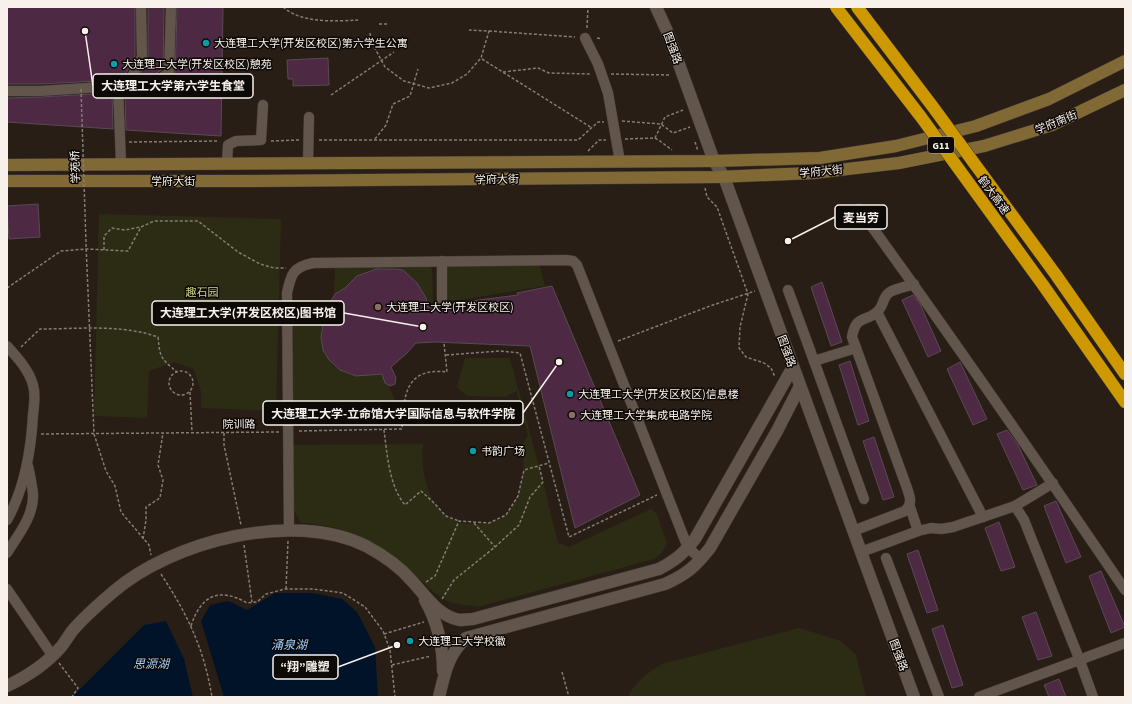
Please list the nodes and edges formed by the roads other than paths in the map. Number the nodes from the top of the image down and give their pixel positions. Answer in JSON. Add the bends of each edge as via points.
{"nodes":[{"id":1,"x":141,"y":7,"type":"edge"},
{"id":2,"x":170,"y":7,"type":"edge"},
{"id":3,"x":656,"y":7,"type":"edge"},
{"id":4,"x":836,"y":7,"type":"edge"},
{"id":5,"x":857,"y":7,"type":"edge"},
{"id":6,"x":585,"y":38,"type":"road end"},
{"id":7,"x":1125,"y":61,"type":"edge"},
{"id":8,"x":118,"y":86,"type":"junction"},
{"id":9,"x":1125,"y":90,"type":"edge"},
{"id":10,"x":7,"y":91,"type":"edge"},
{"id":11,"x":263,"y":106,"type":"dead end"},
{"id":12,"x":309,"y":117,"type":"dead end"},
{"id":13,"x":984,"y":146,"type":"joint"},
{"id":14,"x":714,"y":161,"type":"junction"},
{"id":15,"x":620,"y":162,"type":"junction"},
{"id":16,"x":227,"y":163,"type":"junction"},
{"id":17,"x":308,"y":163,"type":"junction"},
{"id":18,"x":121,"y":164,"type":"junction"},
{"id":19,"x":7,"y":165,"type":"edge"},
{"id":20,"x":724,"y":177,"type":"junction"},
{"id":21,"x":7,"y":181,"type":"edge"},
{"id":22,"x":859,"y":209,"type":"dead end"},
{"id":23,"x":442,"y":261,"type":"junction"},
{"id":24,"x":914,"y":284,"type":"junction"},
{"id":25,"x":788,"y":290,"type":"dead end"},
{"id":26,"x":442,"y":303,"type":"dead end"},
{"id":27,"x":877,"y":312,"type":"junction"},
{"id":28,"x":856,"y":348,"type":"junction"},
{"id":29,"x":10,"y":350,"type":"edge"},
{"id":30,"x":814,"y":361,"type":"junction"},
{"id":31,"x":793,"y":367,"type":"junction"},
{"id":32,"x":1125,"y":374,"type":"edge"},
{"id":33,"x":800,"y":386,"type":"junction"},
{"id":34,"x":1125,"y":402,"type":"edge"},
{"id":35,"x":27,"y":462,"type":"junction"},
{"id":36,"x":1053,"y":483,"type":"junction"},
{"id":37,"x":864,"y":499,"type":"dead end"},
{"id":38,"x":1015,"y":506,"type":"junction"},
{"id":39,"x":910,"y":507,"type":"junction"},
{"id":40,"x":983,"y":517,"type":"junction"},
{"id":41,"x":7,"y":520,"type":"edge"},
{"id":42,"x":289,"y":531,"type":"junction"},
{"id":43,"x":853,"y":531,"type":"junction"},
{"id":44,"x":918,"y":531,"type":"junction"},
{"id":45,"x":688,"y":548,"type":"junction"},
{"id":46,"x":861,"y":552,"type":"junction"},
{"id":47,"x":7,"y":553,"type":"edge"},
{"id":48,"x":886,"y":558,"type":"dead end"},
{"id":49,"x":702,"y":559,"type":"junction"},
{"id":50,"x":7,"y":589,"type":"edge"},
{"id":51,"x":1125,"y":590,"type":"edge"},
{"id":52,"x":435,"y":614,"type":"junction"},
{"id":53,"x":1125,"y":643,"type":"edge"},
{"id":54,"x":52,"y":655,"type":"junction"},
{"id":55,"x":1080,"y":661,"type":"junction"},
{"id":56,"x":7,"y":686,"type":"edge"},
{"id":57,"x":440,"y":693,"type":"edge"},
{"id":58,"x":914,"y":697,"type":"edge"},
{"id":59,"x":939,"y":697,"type":"edge"},
{"id":60,"x":979,"y":697,"type":"edge"},
{"id":61,"x":1093,"y":697,"type":"edge"}],
"edges":[{"from":1,"to":8,"type":"street","via":[[142,57],[130,83]]},
{"from":2,"to":8,"type":"street","via":[[170,73],[146,88]]},
{"from":3,"to":14,"type":"street","name":"图强路"},
{"from":4,"to":34,"type":"highway","name":"鹤大高速","number":"G11","bridge":true,"via":[[926,124]]},
{"from":5,"to":32,"type":"highway","name":"鹤大高速","number":"G11","bridge":true,"via":[[948,126]]},
{"from":6,"to":15,"type":"street","via":[[608,93]]},
{"from":7,"to":14,"type":"main road","name":"学府大街","via":[[1049,99],[976,126],[896,146],[820,158]]},
{"from":8,"to":10,"type":"street"},
{"from":8,"to":18,"type":"street"},
{"from":9,"to":13,"type":"main road","name":"学府南街","via":[[1052,125]]},
{"from":11,"to":16,"type":"street","via":[[261,140],[228,145]]},
{"from":12,"to":17,"type":"street"},
{"from":13,"to":20,"type":"main road","name":"学府大街","via":[[899,163],[812,173]]},
{"from":14,"to":15,"type":"main road","name":"学府大街"},
{"from":14,"to":20,"type":"street","name":"图强路"},
{"from":15,"to":17,"type":"main road","name":"学府大街"},
{"from":16,"to":17,"type":"main road","name":"学府大街"},
{"from":16,"to":18,"type":"main road","name":"学府大街"},
{"from":18,"to":19,"type":"main road","name":"学府大街"},
{"from":20,"to":21,"type":"main road","name":"学府大街"},
{"from":20,"to":31,"type":"street","name":"图强路"},
{"from":22,"to":24,"type":"street"},
{"from":23,"to":26,"type":"street"},
{"from":23,"to":42,"type":"street","via":[[313,263],[302,265],[290,278],[287,293]]},
{"from":23,"to":45,"type":"street","via":[[566,260],[577,265]]},
{"from":24,"to":27,"type":"street","via":[[889,292]]},
{"from":24,"to":36,"type":"street"},
{"from":25,"to":30,"type":"street"},
{"from":27,"to":28,"type":"street","via":[[855,325],[852,337]]},
{"from":27,"to":40,"type":"street"},
{"from":28,"to":30,"type":"street"},
{"from":28,"to":39,"type":"street","via":[[911,499]]},
{"from":29,"to":35,"type":"street","via":[[33,384],[35,398]]},
{"from":30,"to":37,"type":"street"},
{"from":31,"to":33,"type":"street","name":"图强路"},
{"from":31,"to":45,"type":"street"},
{"from":33,"to":43,"type":"street","name":"图强路"},
{"from":33,"to":49,"type":"street","via":[[777,431]]},
{"from":35,"to":41,"type":"street","via":[[19,492]]},
{"from":35,"to":47,"type":"street","via":[[33,495],[32,508]]},
{"from":36,"to":38,"type":"street"},
{"from":36,"to":51,"type":"street"},
{"from":38,"to":40,"type":"street"},
{"from":38,"to":55,"type":"street","via":[[1024,520]]},
{"from":39,"to":43,"type":"street"},
{"from":39,"to":44,"type":"street"},
{"from":40,"to":44,"type":"street","via":[[953,527]]},
{"from":42,"to":52,"type":"street","via":[[318,532],[344,537],[380,554],[396,565],[418,587]]},
{"from":42,"to":54,"type":"street","via":[[243,534],[204,544],[154,565],[114,591],[73,630]]},
{"from":43,"to":46,"type":"street","name":"图强路"},
{"from":44,"to":46,"type":"street"},
{"from":45,"to":49,"type":"street"},
{"from":45,"to":52,"type":"street","via":[[659,569],[472,619],[460,620]]},
{"from":46,"to":58,"type":"street","name":"图强路"},
{"from":48,"to":59,"type":"street"},
{"from":49,"to":57,"type":"street","via":[[683,576],[665,584],[466,638],[456,648],[448,663]]},
{"from":50,"to":54,"type":"street"},
{"from":52,"to":57,"type":"street","via":[[443,653]]},
{"from":53,"to":55,"type":"street"},
{"from":54,"to":56,"type":"street"},
{"from":55,"to":60,"type":"street"},
{"from":55,"to":61,"type":"street"}]}
